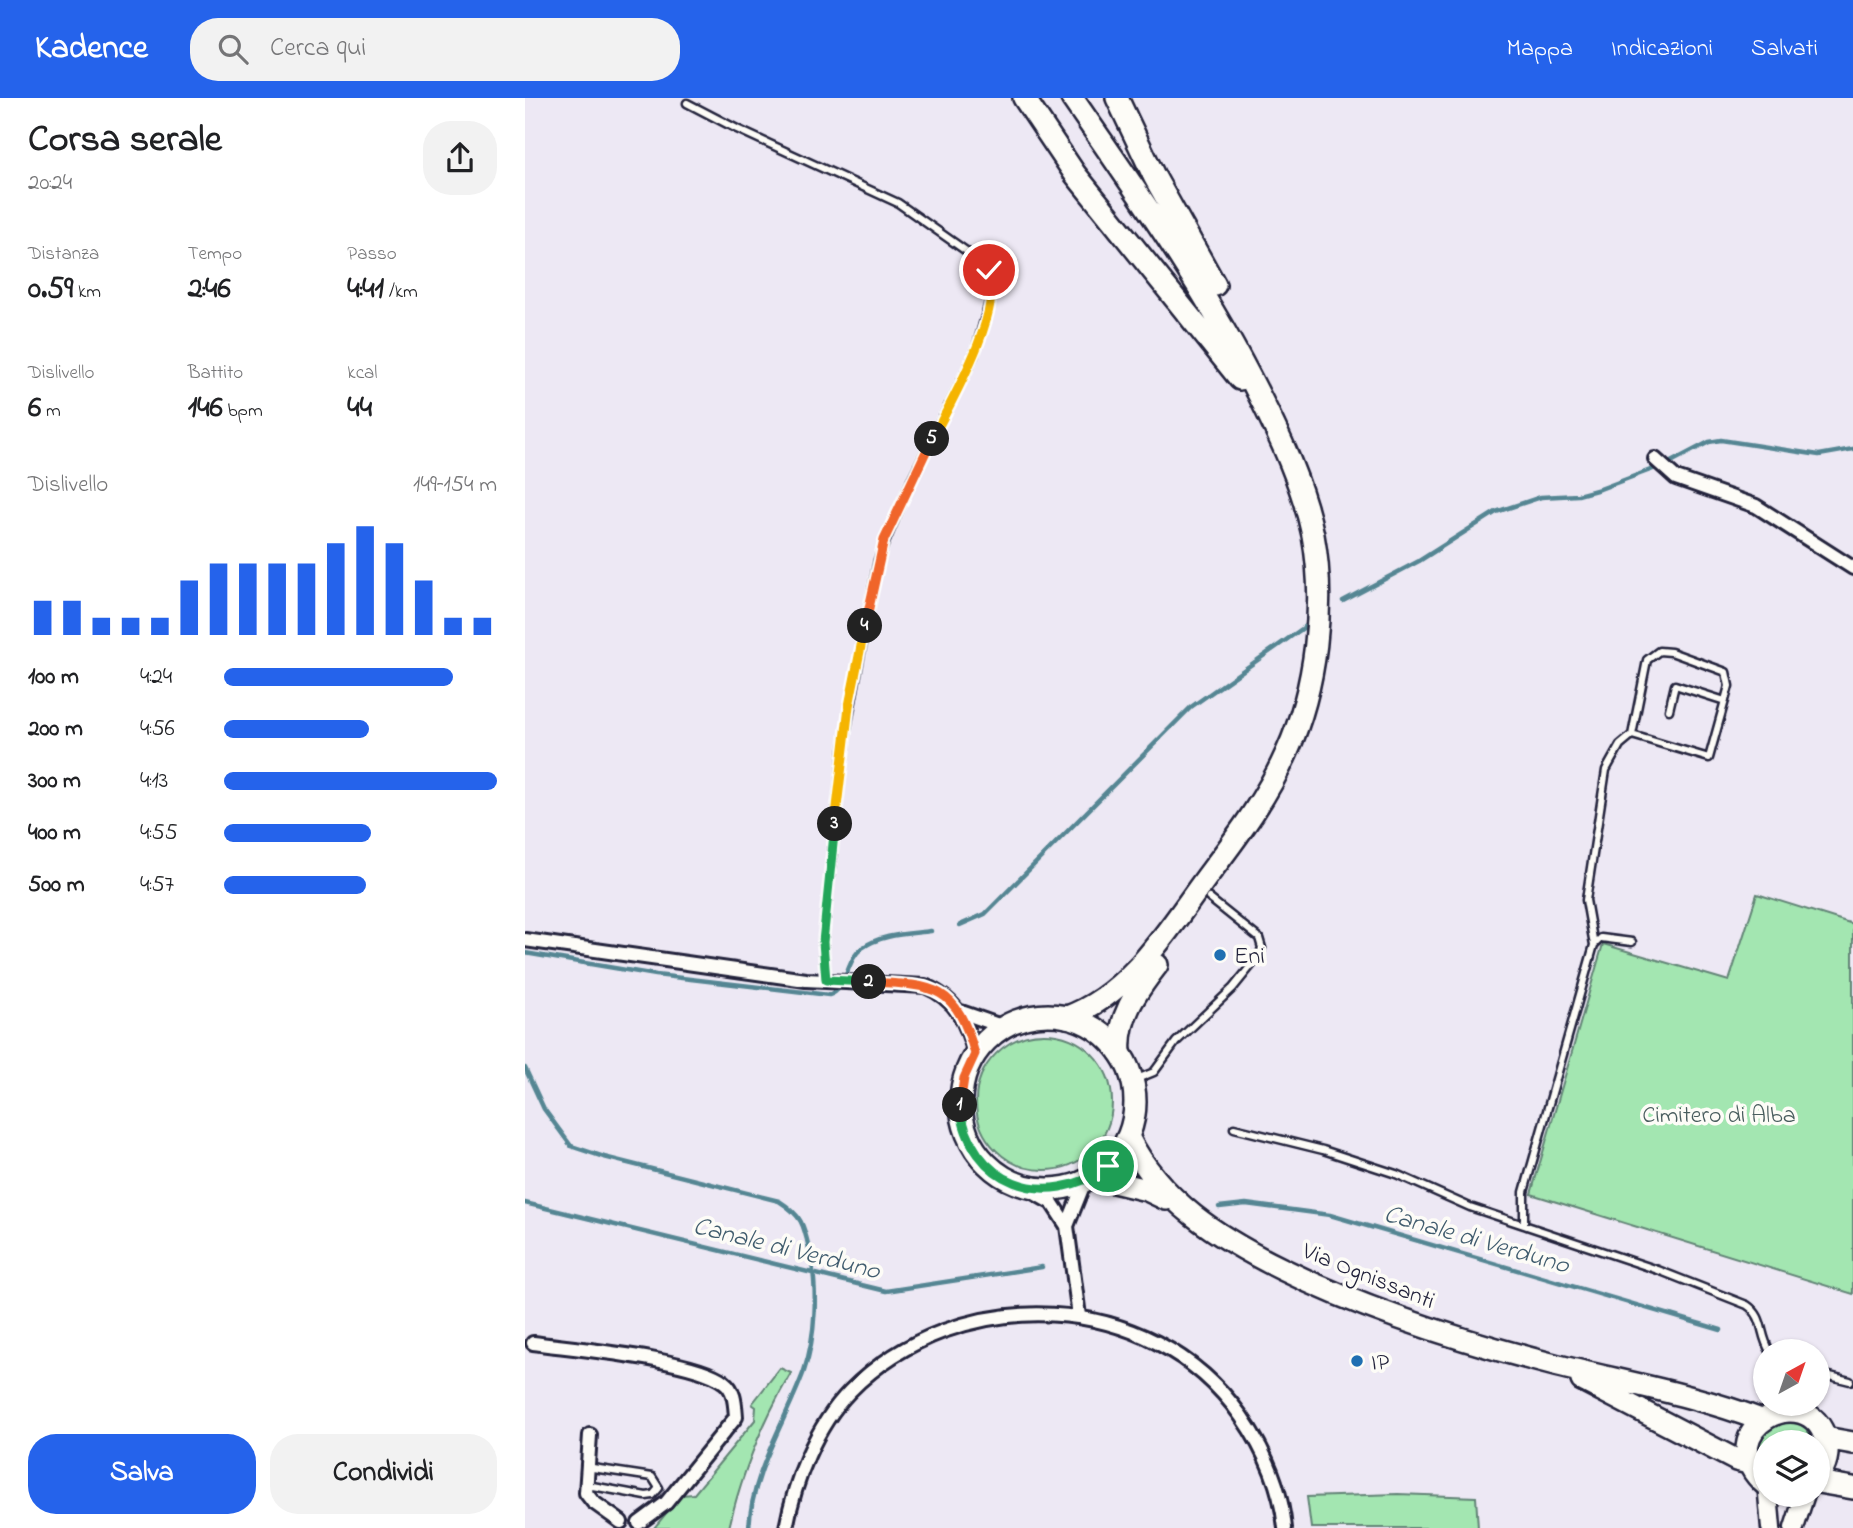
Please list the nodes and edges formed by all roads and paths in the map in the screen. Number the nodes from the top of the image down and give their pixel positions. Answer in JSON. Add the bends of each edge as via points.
{"nodes":[{"id":1,"x":1024,"y":98,"type":"edge"},
{"id":2,"x":1072,"y":98,"type":"edge"},
{"id":3,"x":1102,"y":98,"type":"edge"},
{"id":4,"x":1117,"y":98,"type":"edge"},
{"id":5,"x":687,"y":103,"type":"dead end"},
{"id":6,"x":1154,"y":176,"type":"junction"},
{"id":7,"x":1272,"y":422,"type":"junction"},
{"id":8,"x":1655,"y":459,"type":"dead end"},
{"id":9,"x":1853,"y":568,"type":"edge"},
{"id":10,"x":1725,"y":701,"type":"junction"},
{"id":11,"x":1668,"y":710,"type":"dead end"},
{"id":12,"x":1632,"y":735,"type":"junction"},
{"id":13,"x":1209,"y":898,"type":"junction"},
{"id":14,"x":525,"y":940,"type":"edge"},
{"id":15,"x":1632,"y":942,"type":"dead end"},
{"id":16,"x":1594,"y":944,"type":"junction"},
{"id":17,"x":829,"y":980,"type":"junction"},
{"id":18,"x":961,"y":1012,"type":"junction"},
{"id":19,"x":1067,"y":1017,"type":"junction"},
{"id":20,"x":1004,"y":1027,"type":"junction"},
{"id":21,"x":1120,"y":1053,"type":"junction"},
{"id":22,"x":975,"y":1054,"type":"junction"},
{"id":23,"x":1132,"y":1081,"type":"junction"},
{"id":24,"x":1234,"y":1128,"type":"dead end"},
{"id":25,"x":1128,"y":1137,"type":"junction"},
{"id":26,"x":1089,"y":1179,"type":"junction"},
{"id":27,"x":1021,"y":1186,"type":"junction"},
{"id":28,"x":1184,"y":1208,"type":"junction"},
{"id":29,"x":1524,"y":1225,"type":"junction"},
{"id":30,"x":1067,"y":1226,"type":"junction"},
{"id":31,"x":1079,"y":1316,"type":"junction"},
{"id":32,"x":1764,"y":1339,"type":"edge"},
{"id":33,"x":533,"y":1343,"type":"dead end"},
{"id":34,"x":1549,"y":1363,"type":"junction"},
{"id":35,"x":1831,"y":1376,"type":"edge"},
{"id":36,"x":1850,"y":1381,"type":"dead end"},
{"id":37,"x":1753,"y":1410,"type":"edge"},
{"id":38,"x":1770,"y":1416,"type":"edge"},
{"id":39,"x":590,"y":1436,"type":"dead end"},
{"id":40,"x":1830,"y":1439,"type":"edge"},
{"id":41,"x":1853,"y":1443,"type":"edge"},
{"id":42,"x":1749,"y":1463,"type":"junction"},
{"id":43,"x":586,"y":1466,"type":"junction"},
{"id":44,"x":1753,"y":1468,"type":"edge"},
{"id":45,"x":1830,"y":1484,"type":"edge"},
{"id":46,"x":585,"y":1485,"type":"junction"},
{"id":47,"x":1853,"y":1488,"type":"edge"},
{"id":48,"x":1769,"y":1507,"type":"edge"},
{"id":49,"x":1801,"y":1507,"type":"edge"},
{"id":50,"x":1284,"y":1511,"type":"junction"},
{"id":51,"x":620,"y":1525,"type":"edge"},
{"id":52,"x":639,"y":1525,"type":"edge"},
{"id":53,"x":786,"y":1528,"type":"edge"},
{"id":54,"x":1283,"y":1528,"type":"edge"},
{"id":55,"x":1293,"y":1528,"type":"edge"},
{"id":56,"x":1771,"y":1528,"type":"edge"},
{"id":57,"x":1794,"y":1528,"type":"edge"}],
"edges":[{"from":1,"to":7,"type":"main road","via":[[1075,174]]},
{"from":2,"to":7,"type":"main road","via":[[1190,270]]},
{"from":3,"to":6,"type":"main road"},
{"from":4,"to":6,"type":"main road"},
{"from":5,"to":17,"type":"lane","via":[[898,203],[976,258],[992,278],[974,356],[908,487],[878,560],[843,750],[823,942]]},
{"from":6,"to":13,"type":"main road","via":[[1244,336],[1305,463],[1324,534],[1331,606],[1322,690],[1299,757],[1273,809]]},
{"from":7,"to":19,"type":"main road","via":[[1293,469],[1313,536],[1318,606],[1308,687],[1288,751],[1240,834],[1132,975],[1103,1002]]},
{"from":8,"to":9,"type":"street","via":[[1665,472],[1756,506]]},
{"from":10,"to":11,"type":"lane","via":[[1675,685]]},
{"from":10,"to":12,"type":"lane","via":[[1709,758]]},
{"from":10,"to":12,"type":"lane","via":[[1728,678],[1722,668],[1658,651],[1647,660]]},
{"from":12,"to":16,"type":"lane","via":[[1620,745],[1606,770],[1586,900]]},
{"from":13,"to":21,"type":"main road","via":[[1136,995],[1124,1016]]},
{"from":13,"to":23,"type":"lane","via":[[1259,938],[1259,956],[1233,988],[1176,1042],[1154,1072]]},
{"from":14,"to":17,"type":"street"},
{"from":15,"to":16,"type":"lane","via":[[1601,937]]},
{"from":16,"to":29,"type":"lane","via":[[1524,1192]]},
{"from":17,"to":18,"type":"street","via":[[925,986]]},
{"from":18,"to":20,"type":"street"},
{"from":18,"to":22,"type":"street"},
{"from":19,"to":20,"type":"main road","via":[[1034,1016]]},
{"from":19,"to":21,"type":"main road","via":[[1091,1027]]},
{"from":20,"to":22,"type":"main road"},
{"from":21,"to":23,"type":"main road"},
{"from":22,"to":27,"type":"main road","via":[[961,1091],[965,1131],[987,1165]]},
{"from":23,"to":25,"type":"main road","via":[[1135,1109]]},
{"from":24,"to":29,"type":"lane","via":[[1396,1174]]},
{"from":25,"to":26,"type":"main road","via":[[1119,1153]]},
{"from":25,"to":28,"type":"main road","name":"Via Ognissanti","via":[[1153,1179]]},
{"from":26,"to":27,"type":"main road","via":[[1058,1189]]},
{"from":26,"to":28,"type":"main road","name":"Via Ognissanti","via":[[1147,1190]]},
{"from":26,"to":30,"type":"street"},
{"from":27,"to":30,"type":"street","via":[[1052,1203]]},
{"from":28,"to":34,"type":"main road","name":"Via Ognissanti","via":[[1253,1254],[1318,1286],[1402,1320]]},
{"from":29,"to":32,"type":"lane","via":[[1747,1305],[1760,1317]]},
{"from":30,"to":31,"type":"street"},
{"from":31,"to":50,"type":"street","via":[[1147,1337],[1216,1386],[1267,1459]]},
{"from":31,"to":53,"type":"street","via":[[1026,1313],[977,1319],[930,1335],[886,1359],[849,1392],[821,1432],[799,1476]]},
{"from":33,"to":52,"type":"street","via":[[695,1368],[730,1388],[736,1417],[666,1503]]},
{"from":34,"to":37,"type":"main road","name":"Via Ognissanti"},
{"from":34,"to":42,"type":"main road","name":"Via Ognissanti"},
{"from":35,"to":36,"type":"lane"},
{"from":38,"to":42,"type":"main road","via":[[1749,1440]]},
{"from":39,"to":43,"type":"street"},
{"from":40,"to":41,"type":"main road"},
{"from":42,"to":44,"type":"main road"},
{"from":43,"to":46,"type":"street"},
{"from":43,"to":46,"type":"lane","via":[[649,1476],[659,1488],[646,1496]]},
{"from":45,"to":47,"type":"main road"},
{"from":46,"to":51,"type":"street","via":[[593,1502]]},
{"from":48,"to":56,"type":"main road"},
{"from":49,"to":57,"type":"main road"},
{"from":50,"to":54,"type":"street"},
{"from":50,"to":55,"type":"lane"},
{"from":51,"to":52,"type":"street","via":[[630,1517]]}]}
